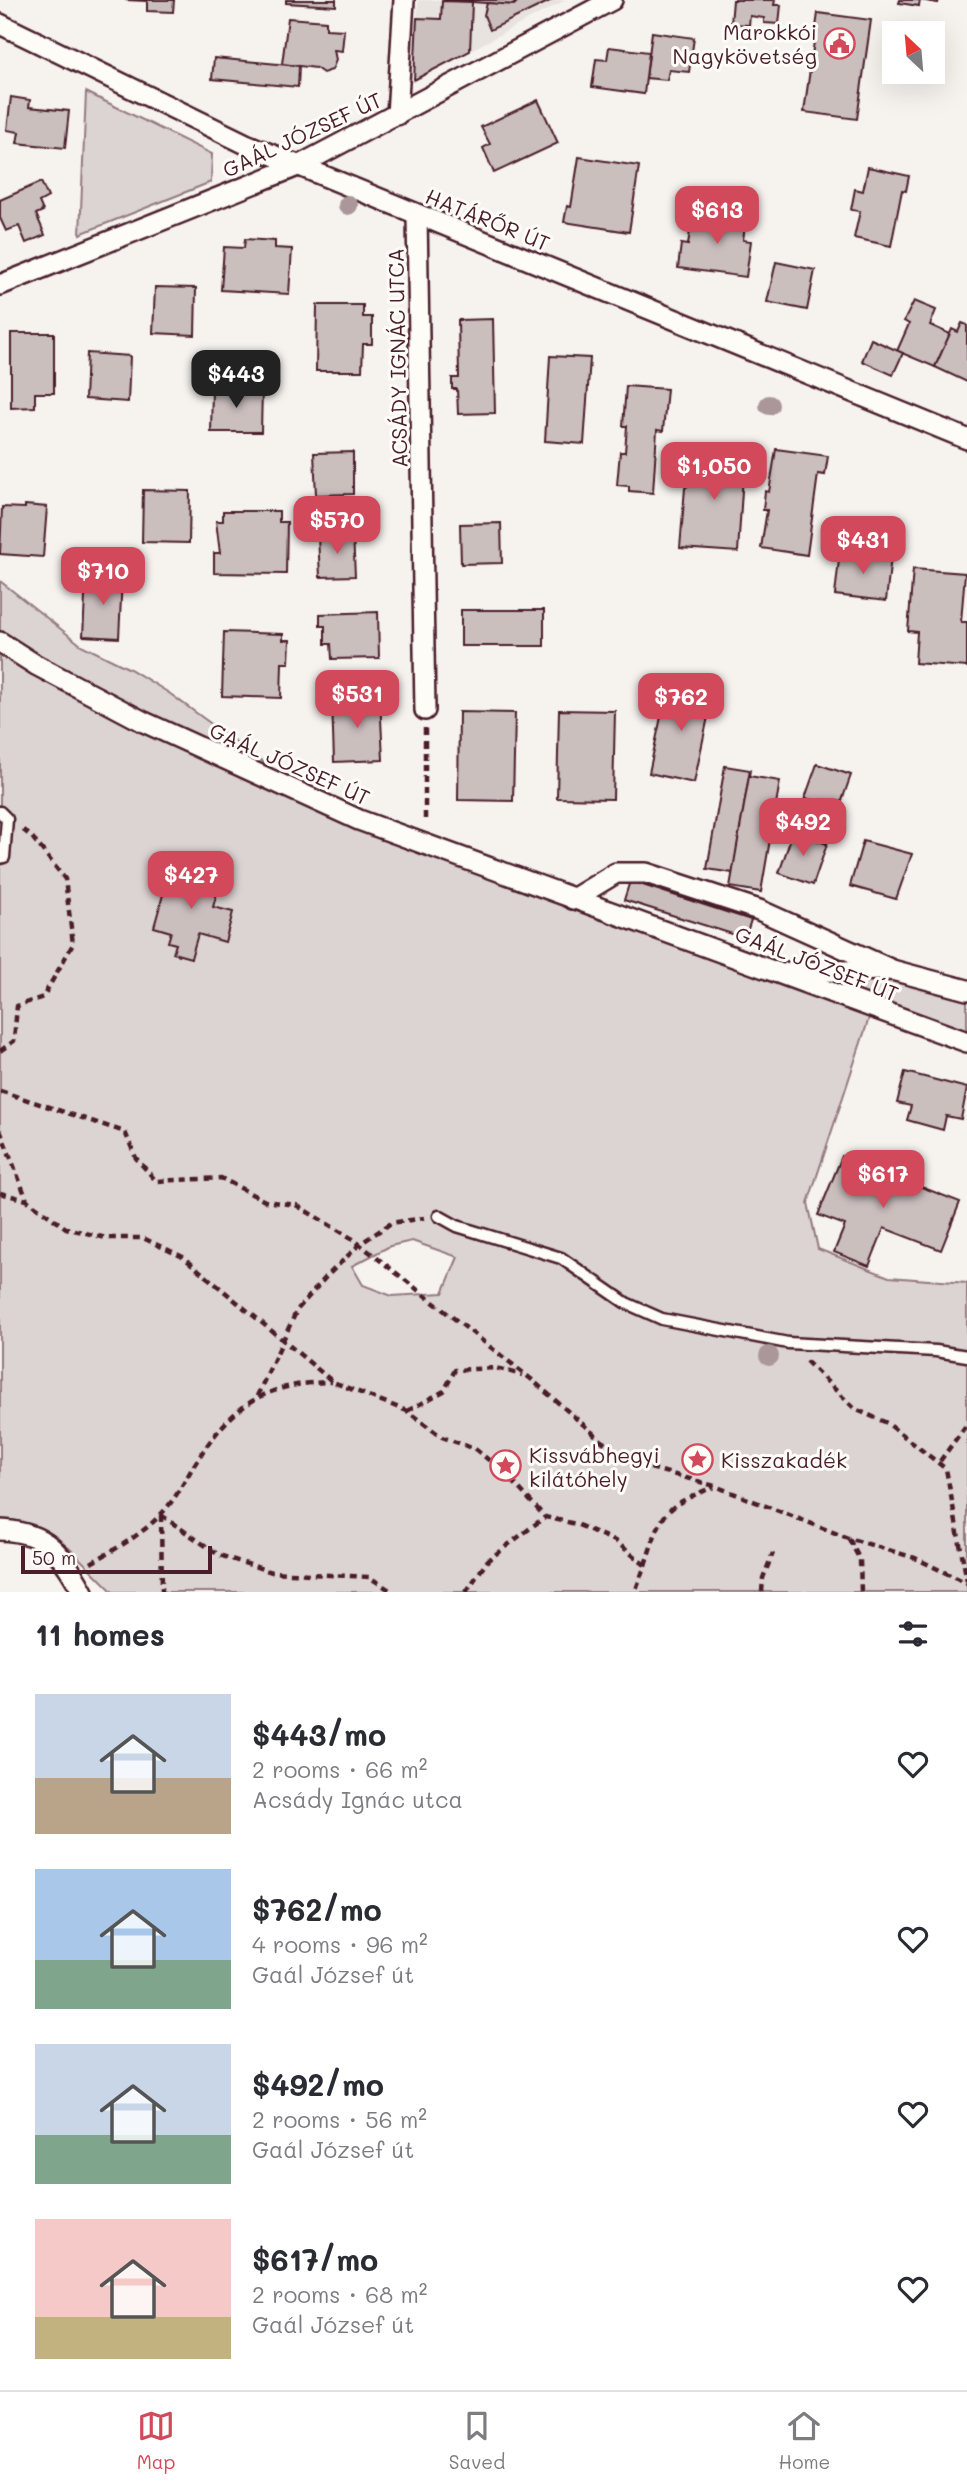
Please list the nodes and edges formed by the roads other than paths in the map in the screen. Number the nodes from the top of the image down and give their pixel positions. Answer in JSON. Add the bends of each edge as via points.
{"nodes":[{"id":1,"x":404,"y":0,"type":"edge"},
{"id":2,"x":612,"y":0,"type":"edge"},
{"id":3,"x":0,"y":24,"type":"edge"},
{"id":4,"x":397,"y":116,"type":"junction"},
{"id":5,"x":300,"y":165,"type":"junction"},
{"id":6,"x":417,"y":215,"type":"junction"},
{"id":7,"x":0,"y":285,"type":"edge"},
{"id":8,"x":967,"y":439,"type":"edge"},
{"id":9,"x":0,"y":642,"type":"edge"},
{"id":10,"x":425,"y":710,"type":"road end"},
{"id":11,"x":4,"y":816,"type":"edge"},
{"id":12,"x":0,"y":858,"type":"edge"},
{"id":13,"x":573,"y":899,"type":"junction"},
{"id":14,"x":892,"y":970,"type":"junction"},
{"id":15,"x":778,"y":972,"type":"junction"},
{"id":16,"x":967,"y":990,"type":"edge"},
{"id":17,"x":967,"y":1042,"type":"edge"},
{"id":18,"x":439,"y":1216,"type":"road end"},
{"id":19,"x":967,"y":1356,"type":"edge"},
{"id":20,"x":0,"y":1530,"type":"edge"},
{"id":21,"x":83,"y":1592,"type":"edge"}],
"edges":[{"from":1,"to":4,"type":"street"},
{"from":2,"to":4,"type":"street","name":"GAÁL JÓZSEF ÚT"},
{"from":3,"to":5,"type":"street","name":"HATÁRŐR ÚT","via":[[246,144]]},
{"from":4,"to":5,"type":"street","name":"GAÁL JÓZSEF ÚT"},
{"from":5,"to":6,"type":"street","name":"HATÁRŐR ÚT"},
{"from":5,"to":7,"type":"street","name":"GAÁL JÓZSEF ÚT"},
{"from":6,"to":8,"type":"street","name":"HATÁRŐR ÚT"},
{"from":6,"to":10,"type":"street","name":"ACSÁDY IGNÁC UTCA"},
{"from":9,"to":13,"type":"street","name":"GAÁL JÓZSEF ÚT","via":[[144,722],[359,820]]},
{"from":11,"to":12,"type":"lane","via":[[4,857]]},
{"from":13,"to":14,"type":"street","name":"GAÁL JÓZSEF ÚT","via":[[617,873],[646,873],[760,909]]},
{"from":13,"to":15,"type":"street","name":"GAÁL JÓZSEF ÚT"},
{"from":14,"to":15,"type":"street"},
{"from":14,"to":16,"type":"street"},
{"from":15,"to":17,"type":"street","name":"GAÁL JÓZSEF ÚT"},
{"from":18,"to":19,"type":"lane","via":[[457,1226],[561,1258],[626,1303],[662,1319],[788,1343]]},
{"from":20,"to":21,"type":"street","via":[[22,1531],[48,1542]]}]}
